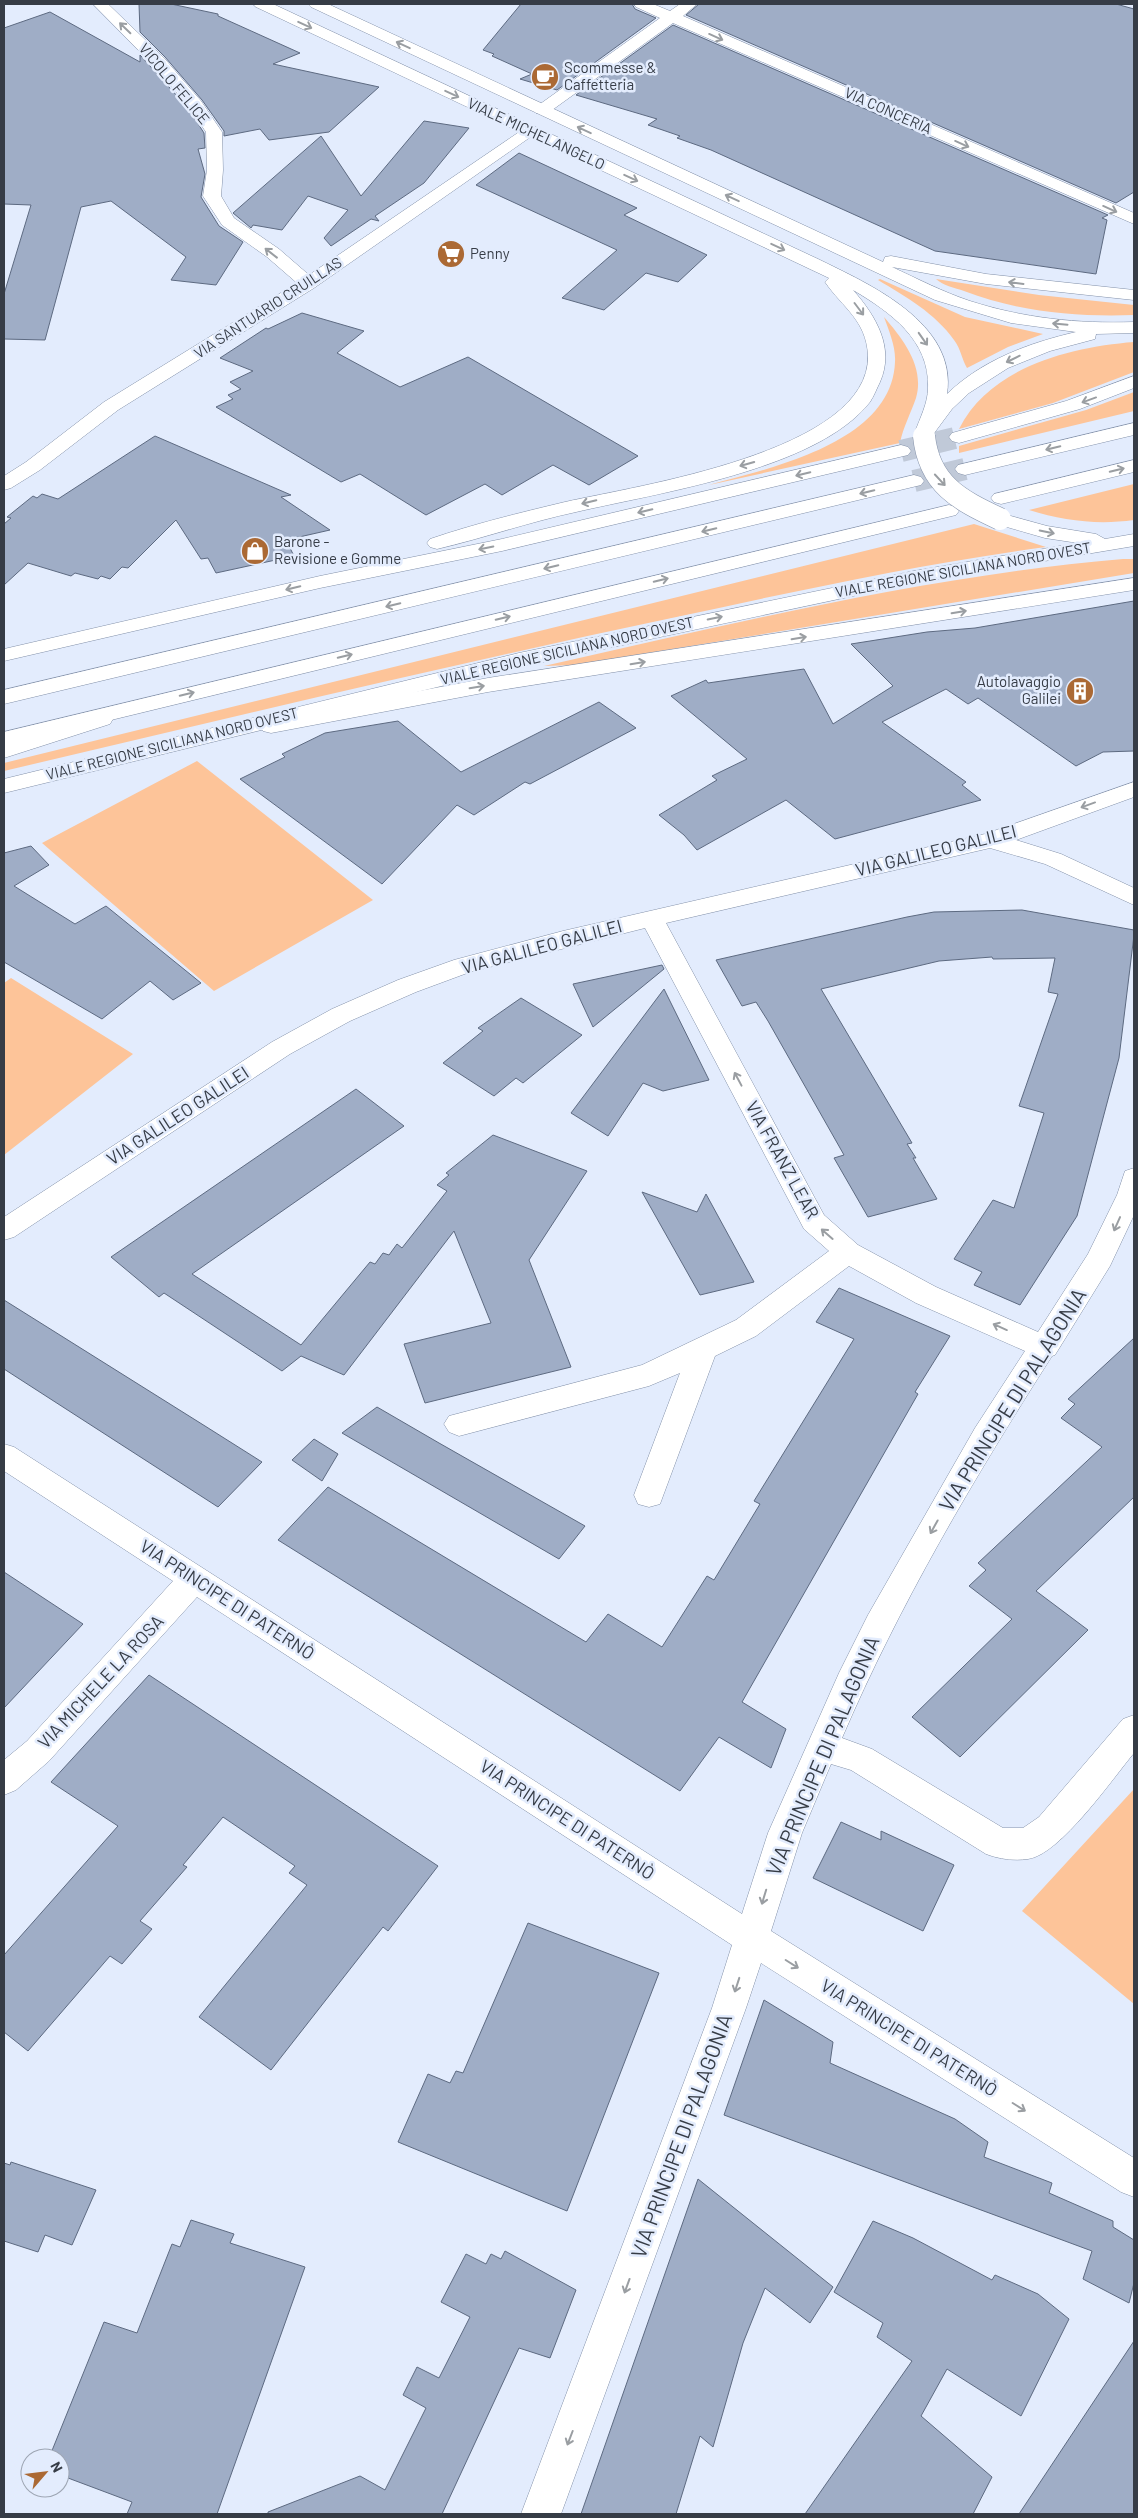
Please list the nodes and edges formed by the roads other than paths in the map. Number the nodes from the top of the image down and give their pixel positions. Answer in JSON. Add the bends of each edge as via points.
{"nodes":[{"id":1,"x":100,"y":4,"type":"edge"},
{"id":2,"x":261,"y":4,"type":"edge"},
{"id":3,"x":316,"y":4,"type":"edge"},
{"id":4,"x":641,"y":4,"type":"edge"},
{"id":5,"x":690,"y":4,"type":"edge"},
{"id":6,"x":672,"y":17,"type":"junction"},
{"id":7,"x":542,"y":110,"type":"junction"},
{"id":8,"x":531,"y":131,"type":"junction"},
{"id":9,"x":1134,"y":219,"type":"edge"},
{"id":10,"x":839,"y":248,"type":"junction"},
{"id":11,"x":812,"y":263,"type":"junction"},
{"id":12,"x":308,"y":284,"type":"junction"},
{"id":13,"x":1134,"y":295,"type":"edge"},
{"id":14,"x":1130,"y":328,"type":"edge"},
{"id":15,"x":1134,"y":382,"type":"edge"},
{"id":16,"x":1134,"y":429,"type":"edge"},
{"id":17,"x":925,"y":434,"type":"junction"},
{"id":18,"x":958,"y":438,"type":"tunnel mouth"},
{"id":19,"x":901,"y":451,"type":"tunnel mouth"},
{"id":20,"x":1134,"y":466,"type":"edge"},
{"id":21,"x":966,"y":469,"type":"tunnel mouth"},
{"id":22,"x":914,"y":481,"type":"tunnel mouth"},
{"id":23,"x":4,"y":484,"type":"edge"},
{"id":24,"x":1001,"y":498,"type":"dead end"},
{"id":25,"x":948,"y":511,"type":"dead end"},
{"id":26,"x":1131,"y":542,"type":"edge"},
{"id":27,"x":320,"y":582,"type":"junction"},
{"id":28,"x":1134,"y":584,"type":"edge"},
{"id":29,"x":4,"y":655,"type":"edge"},
{"id":30,"x":4,"y":697,"type":"edge"},
{"id":31,"x":154,"y":702,"type":"junction"},
{"id":32,"x":4,"y":739,"type":"edge"},
{"id":33,"x":4,"y":752,"type":"edge"},
{"id":34,"x":138,"y":753,"type":"junction"},
{"id":35,"x":4,"y":786,"type":"edge"},
{"id":36,"x":1134,"y":789,"type":"edge"},
{"id":37,"x":991,"y":840,"type":"junction"},
{"id":38,"x":1134,"y":897,"type":"edge"},
{"id":39,"x":652,"y":919,"type":"junction"},
{"id":40,"x":1133,"y":1190,"type":"edge"},
{"id":41,"x":4,"y":1230,"type":"edge"},
{"id":42,"x":848,"y":1252,"type":"junction"},
{"id":43,"x":1044,"y":1347,"type":"junction"},
{"id":44,"x":703,"y":1349,"type":"junction"},
{"id":45,"x":459,"y":1424,"type":"dead end"},
{"id":46,"x":4,"y":1456,"type":"edge"},
{"id":47,"x":649,"y":1495,"type":"dead end"},
{"id":48,"x":194,"y":1579,"type":"junction"},
{"id":49,"x":1134,"y":1729,"type":"edge"},
{"id":50,"x":822,"y":1746,"type":"junction"},
{"id":51,"x":4,"y":1780,"type":"edge"},
{"id":52,"x":751,"y":1938,"type":"junction"},
{"id":53,"x":1134,"y":2179,"type":"edge"},
{"id":54,"x":541,"y":2514,"type":"edge"}],
"edges":[{"from":12,"to":1,"type":"street","name":"VICOLO FELICE","one_way":true,"via":[[273,253],[228,221],[212,196],[214,132],[158,61]]},
{"from":2,"to":8,"type":"street","name":"VIALE MICHELANGELO","one_way":true},
{"from":7,"to":3,"type":"street","name":"VIALE MICHELANGELO","one_way":true},
{"from":4,"to":6,"type":"street","name":"VIA CONCERIA"},
{"from":5,"to":6,"type":"street"},
{"from":6,"to":7,"type":"street"},
{"from":6,"to":9,"type":"street","name":"VIA CONCERIA","one_way":true},
{"from":10,"to":7,"type":"street","name":"VIALE MICHELANGELO","one_way":true},
{"from":8,"to":11,"type":"street","name":"VIALE MICHELANGELO","one_way":true},
{"from":8,"to":12,"type":"street","name":"VIA SANTUARIO CRUILLAS"},
{"from":13,"to":10,"type":"street","one_way":true,"via":[[986,279],[912,266]]},
{"from":14,"to":10,"type":"street","one_way":true,"via":[[1059,325],[988,312],[941,296]]},
{"from":11,"to":17,"type":"street","one_way":true,"via":[[883,300],[909,322],[928,346],[938,387]]},
{"from":11,"to":27,"type":"street","one_way":true,"via":[[858,307],[868,321],[876,349],[877,363],[871,386],[855,408],[829,429],[794,447],[748,464],[494,524]]},
{"from":12,"to":23,"type":"street","name":"VIA SANTUARIO CRUILLAS","via":[[111,406],[33,466]]},
{"from":14,"to":17,"type":"street","one_way":true,"via":[[1065,340],[1001,365],[951,398]]},
{"from":15,"to":18,"type":"street","one_way":true,"via":[[1057,410]]},
{"from":16,"to":21,"type":"street","one_way":true},
{"from":17,"to":26,"type":"street","one_way":true,"bridge":true,"via":[[927,460],[943,484],[968,504],[1000,519],[1069,536]]},
{"from":19,"to":27,"type":"street","one_way":true,"via":[[502,545]]},
{"from":24,"to":20,"type":"street","one_way":true},
{"from":22,"to":30,"type":"street","one_way":true},
{"from":31,"to":25,"type":"street","one_way":true},
{"from":34,"to":26,"type":"street","name":"VIALE REGIONE SICILIANA NORD OVEST","one_way":true,"via":[[519,660],[914,577]]},
{"from":27,"to":29,"type":"street","one_way":true},
{"from":34,"to":28,"type":"street","one_way":true,"via":[[435,694]]},
{"from":31,"to":32,"type":"street"},
{"from":31,"to":33,"type":"street"},
{"from":34,"to":35,"type":"street","name":"VIALE REGIONE SICILIANA NORD OVEST"},
{"from":36,"to":37,"type":"street","name":"VIA GALILEO GALILEI","one_way":true},
{"from":37,"to":38,"type":"street","via":[[1053,859]]},
{"from":37,"to":39,"type":"street","name":"VIA GALILEO GALILEI"},
{"from":39,"to":41,"type":"street","name":"VIA GALILEO GALILEI","via":[[464,966],[407,986],[342,1015],[281,1048]]},
{"from":42,"to":39,"type":"street","name":"VIA FRANZ LEAR","one_way":true,"via":[[814,1222]]},
{"from":40,"to":43,"type":"street","name":"VIA PRINCIPE DI PALAGONIA","one_way":true,"via":[[1100,1259]]},
{"from":43,"to":42,"type":"street","name":"VIA FRANZ LEAR","one_way":true,"via":[[926,1295]]},
{"from":42,"to":44,"type":"street","via":[[746,1328]]},
{"from":43,"to":50,"type":"street","name":"VIA PRINCIPE DI PALAGONIA","one_way":true,"via":[[985,1436],[889,1608]]},
{"from":44,"to":45,"type":"street","via":[[649,1375]]},
{"from":44,"to":47,"type":"street"},
{"from":46,"to":48,"type":"street","name":"VIA PRINCIPE DI PATERNÒ"},
{"from":48,"to":51,"type":"street","name":"VIA MICHELE LA ROSA","via":[[38,1751]]},
{"from":48,"to":52,"type":"street","name":"VIA PRINCIPE DI PATERNÒ"},
{"from":49,"to":50,"type":"street","via":[[1051,1828],[1028,1844],[998,1842],[861,1759]]},
{"from":50,"to":52,"type":"street","name":"VIA PRINCIPE DI PALAGONIA","one_way":true,"via":[[785,1833]]},
{"from":52,"to":53,"type":"street","name":"VIA PRINCIPE DI PATERNÒ","one_way":true},
{"from":52,"to":54,"type":"street","name":"VIA PRINCIPE DI PALAGONIA","one_way":true,"via":[[729,2008]]}]}
